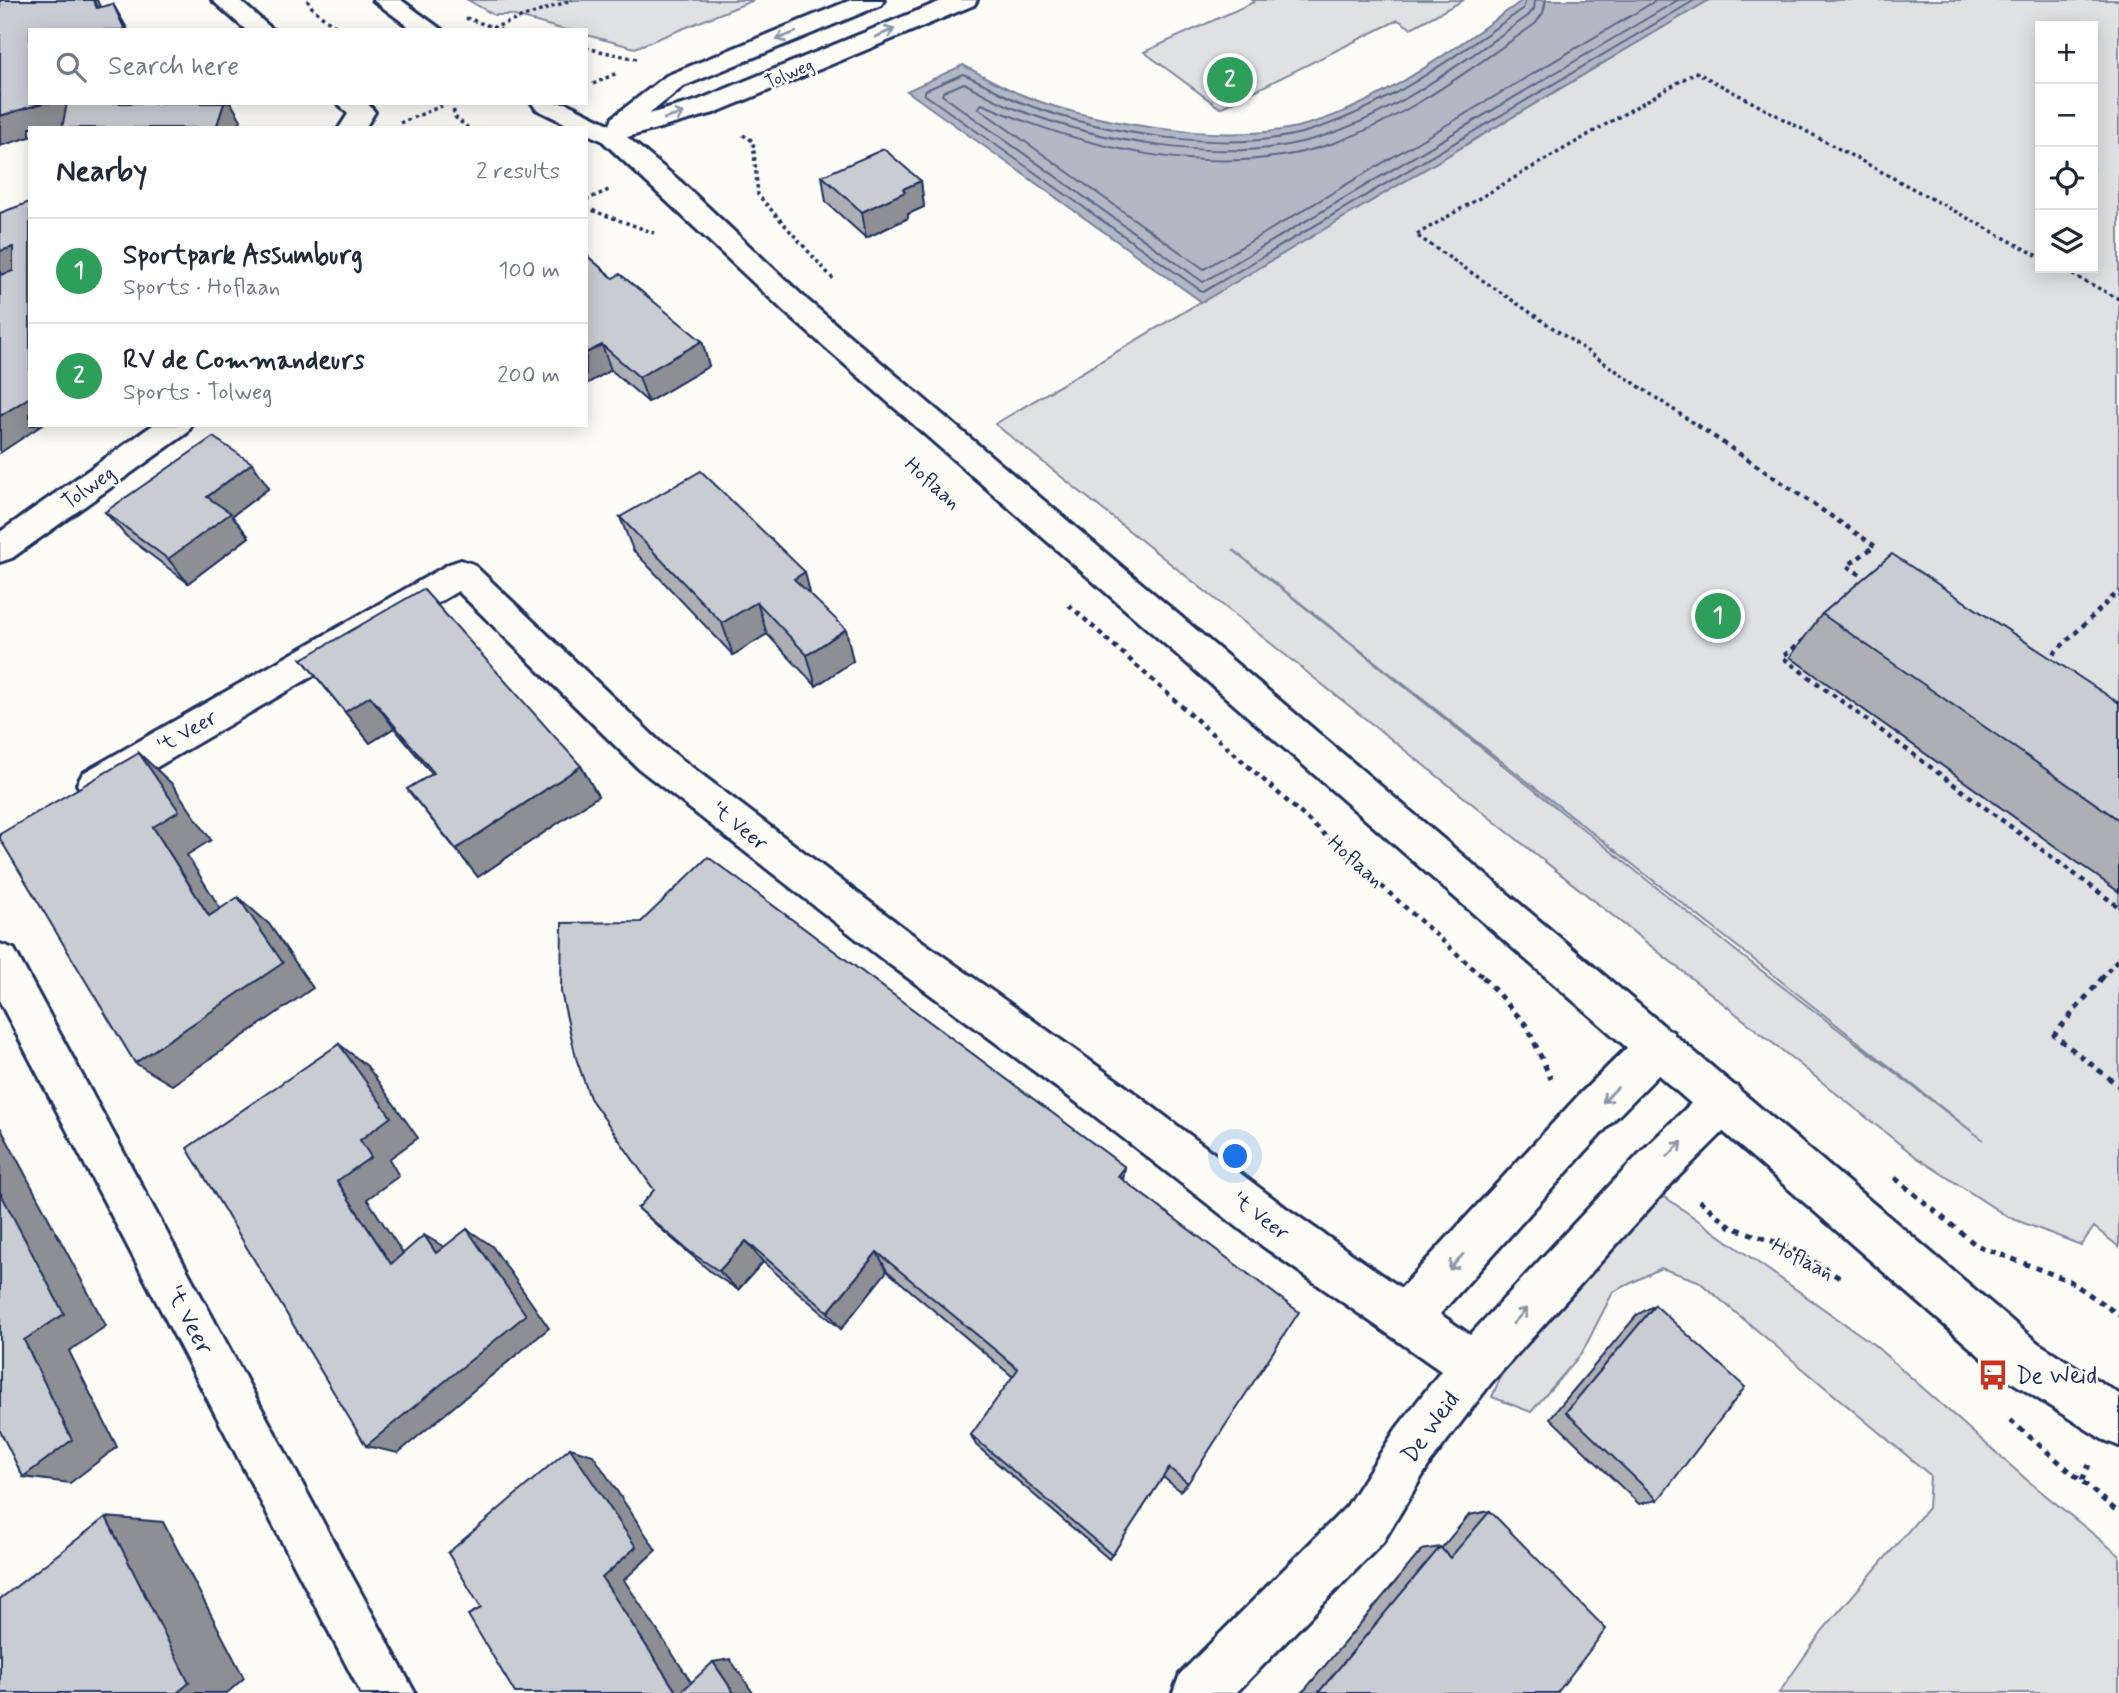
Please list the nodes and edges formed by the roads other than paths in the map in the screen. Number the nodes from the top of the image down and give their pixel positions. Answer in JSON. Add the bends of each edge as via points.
{"nodes":[{"id":1,"x":224,"y":0,"type":"edge"},
{"id":2,"x":385,"y":0,"type":"edge"},
{"id":3,"x":872,"y":0,"type":"edge"},
{"id":4,"x":965,"y":0,"type":"edge"},
{"id":5,"x":259,"y":28,"type":"edge"},
{"id":6,"x":427,"y":28,"type":"edge"},
{"id":7,"x":353,"y":105,"type":"edge"},
{"id":8,"x":548,"y":105,"type":"edge"},
{"id":9,"x":353,"y":126,"type":"edge"},
{"id":10,"x":576,"y":126,"type":"edge"},
{"id":11,"x":597,"y":142,"type":"edge"},
{"id":12,"x":173,"y":427,"type":"edge"},
{"id":13,"x":0,"y":549,"type":"edge"},
{"id":14,"x":67,"y":802,"type":"edge"},
{"id":15,"x":0,"y":962,"type":"edge"},
{"id":16,"x":1658,"y":1046,"type":"junction"},
{"id":17,"x":1723,"y":1102,"type":"junction"},
{"id":18,"x":1405,"y":1318,"type":"junction"},
{"id":19,"x":1474,"y":1366,"type":"junction"},
{"id":20,"x":2116,"y":1413,"type":"edge"},
{"id":21,"x":377,"y":1688,"type":"edge"},
{"id":22,"x":1199,"y":1693,"type":"edge"}],
"edges":[{"from":1,"to":5,"type":"street"},
{"from":2,"to":6,"type":"street"},
{"from":3,"to":11,"type":"street","name":"Tolweg","one_way":true,"via":[[675,81]]},
{"from":11,"to":4,"type":"street","name":"Tolweg","one_way":true,"via":[[705,107]]},
{"from":7,"to":9,"type":"street","via":[[362,112]]},
{"from":8,"to":10,"type":"street"},
{"from":11,"to":16,"type":"street","via":[[670,187],[796,306]]},
{"from":12,"to":13,"type":"street","name":"Tolweg"},
{"from":14,"to":18,"type":"street","name":"'t Veer","via":[[461,573],[651,757],[895,946],[1106,1098],[1270,1224]]},
{"from":15,"to":21,"type":"street","name":"'t Veer"},
{"from":16,"to":17,"type":"street"},
{"from":16,"to":18,"type":"street","one_way":true},
{"from":19,"to":17,"type":"street","name":"De Weid","one_way":true},
{"from":17,"to":20,"type":"street","via":[[2021,1360]]},
{"from":18,"to":19,"type":"street","name":"'t Veer"},
{"from":19,"to":22,"type":"street","name":"De Weid","via":[[1413,1446],[1365,1524]]}]}
